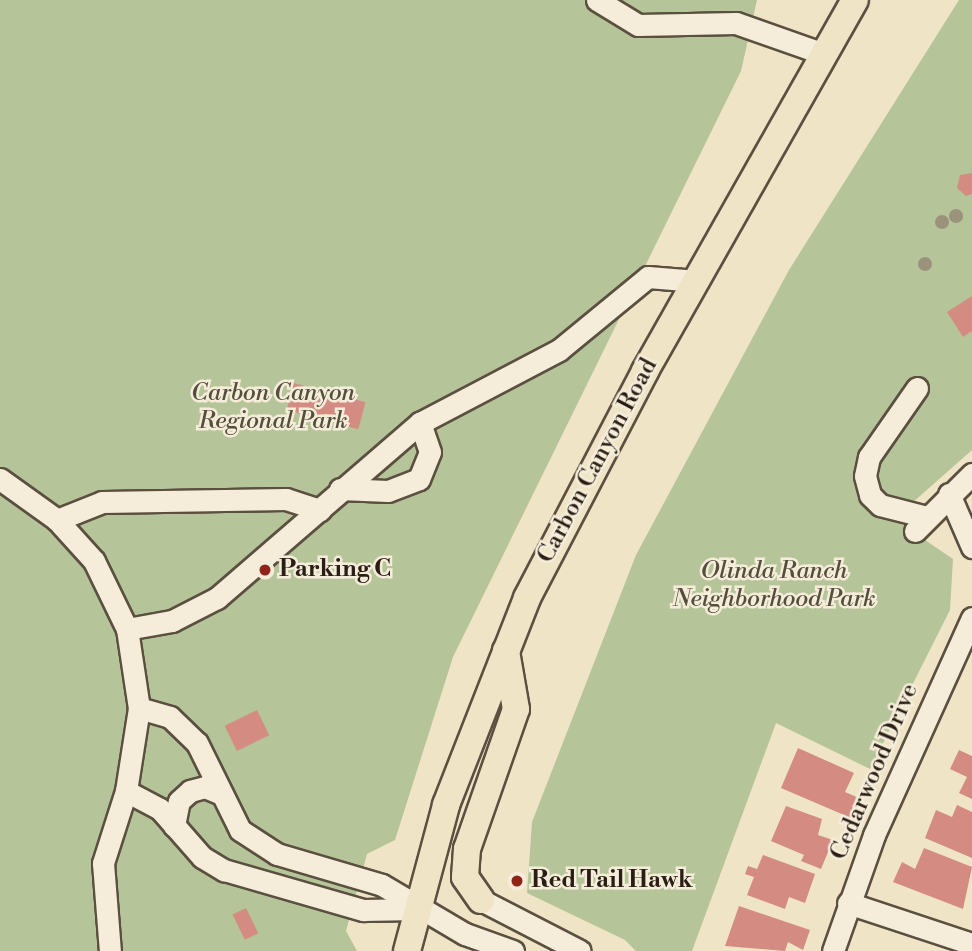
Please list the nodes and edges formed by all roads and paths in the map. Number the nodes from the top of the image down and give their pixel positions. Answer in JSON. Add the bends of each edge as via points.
{"nodes":[{"id":1,"x":597,"y":0,"type":"edge"},
{"id":2,"x":855,"y":0,"type":"edge"},
{"id":3,"x":824,"y":54,"type":"junction"},
{"id":4,"x":697,"y":281,"type":"junction"},
{"id":5,"x":917,"y":387,"type":"dead end"},
{"id":6,"x":420,"y":422,"type":"junction"},
{"id":7,"x":972,"y":474,"type":"edge"},
{"id":8,"x":0,"y":479,"type":"edge"},
{"id":9,"x":340,"y":488,"type":"junction"},
{"id":10,"x":949,"y":494,"type":"junction"},
{"id":11,"x":320,"y":510,"type":"junction"},
{"id":12,"x":57,"y":520,"type":"junction"},
{"id":13,"x":972,"y":547,"type":"edge"},
{"id":14,"x":972,"y":618,"type":"edge"},
{"id":15,"x":127,"y":629,"type":"junction"},
{"id":16,"x":506,"y":650,"type":"junction"},
{"id":17,"x":139,"y":708,"type":"junction"},
{"id":18,"x":126,"y":791,"type":"junction"},
{"id":19,"x":219,"y":793,"type":"junction"},
{"id":20,"x":174,"y":826,"type":"junction"},
{"id":21,"x":481,"y":900,"type":"joint"},
{"id":22,"x":848,"y":903,"type":"junction"},
{"id":23,"x":416,"y":909,"type":"junction"},
{"id":24,"x":972,"y":944,"type":"edge"},
{"id":25,"x":110,"y":951,"type":"edge"},
{"id":26,"x":407,"y":951,"type":"edge"},
{"id":27,"x":513,"y":951,"type":"edge"},
{"id":28,"x":580,"y":951,"type":"edge"},
{"id":29,"x":833,"y":951,"type":"edge"}],
"edges":[{"from":1,"to":3,"type":"street","via":[[638,25],[736,23]]},
{"from":2,"to":3,"type":"main road","name":"Carbon Canyon Road"},
{"from":3,"to":4,"type":"main road","name":"Carbon Canyon Road"},
{"from":4,"to":6,"type":"street","via":[[648,277],[559,350]]},
{"from":4,"to":16,"type":"main road","name":"Carbon Canyon Road","via":[[575,499]]},
{"from":5,"to":10,"type":"street","via":[[869,457],[865,476],[870,495],[880,505],[921,524]]},
{"from":6,"to":9,"type":"street"},
{"from":6,"to":9,"type":"street","via":[[430,453],[419,478],[388,491]]},
{"from":7,"to":10,"type":"street"},
{"from":8,"to":12,"type":"street"},
{"from":9,"to":11,"type":"street"},
{"from":10,"to":13,"type":"street"},
{"from":11,"to":12,"type":"street","via":[[274,499],[102,502]]},
{"from":11,"to":15,"type":"street","via":[[217,598],[172,621]]},
{"from":12,"to":15,"type":"street","via":[[94,561]]},
{"from":14,"to":22,"type":"street","name":"Cedarwood Drive"},
{"from":15,"to":17,"type":"street"},
{"from":16,"to":21,"type":"main road","via":[[516,709],[467,849],[465,877]]},
{"from":16,"to":23,"type":"main road","name":"Carbon Canyon Road","via":[[446,805]]},
{"from":17,"to":18,"type":"street"},
{"from":17,"to":19,"type":"street","via":[[170,717],[197,743]]},
{"from":18,"to":20,"type":"street","via":[[160,809]]},
{"from":18,"to":25,"type":"street","via":[[103,863]]},
{"from":19,"to":20,"type":"street","via":[[205,787],[190,791],[178,801]]},
{"from":19,"to":23,"type":"street","via":[[240,830],[277,854],[382,885]]},
{"from":20,"to":23,"type":"street","via":[[202,857],[225,870],[363,910]]},
{"from":21,"to":28,"type":"street"},
{"from":22,"to":24,"type":"street"},
{"from":22,"to":29,"type":"street","name":"Cedarwood Drive"},
{"from":23,"to":26,"type":"main road","name":"Carbon Canyon Road"},
{"from":23,"to":27,"type":"street"}]}
